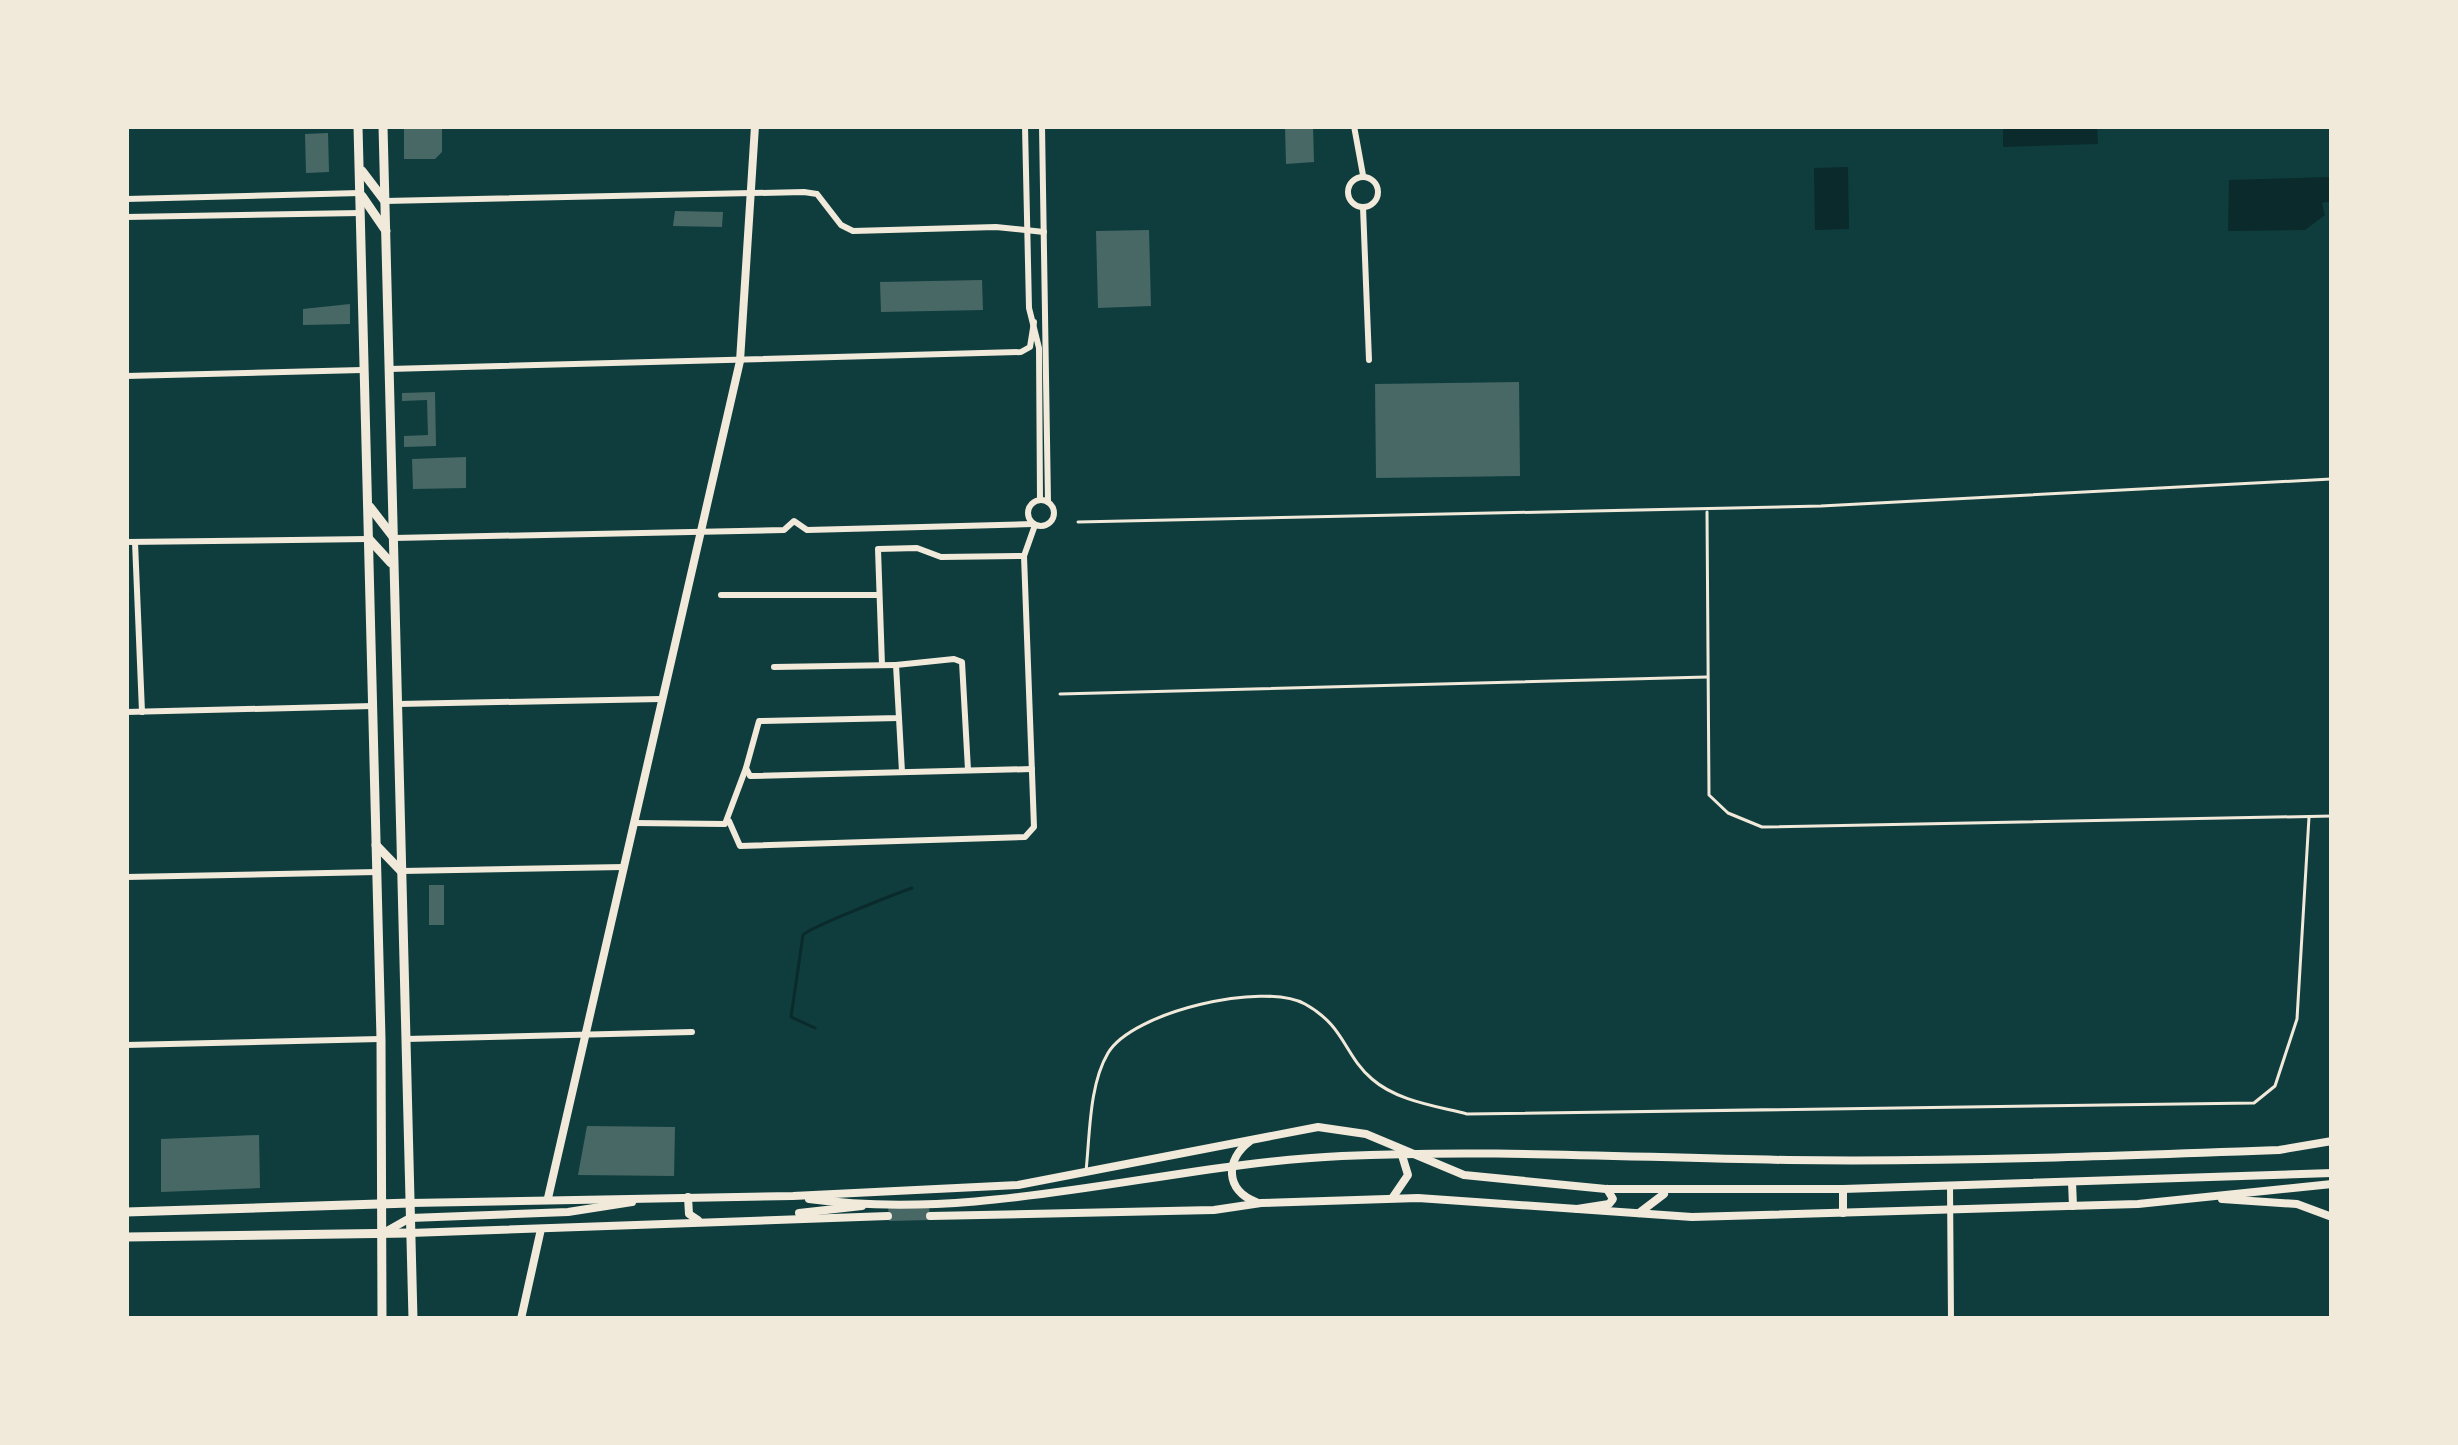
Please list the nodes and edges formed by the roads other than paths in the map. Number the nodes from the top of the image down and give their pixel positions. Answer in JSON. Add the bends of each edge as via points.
{"nodes":[{"id":1,"x":358,"y":126,"type":"edge"},
{"id":2,"x":383,"y":126,"type":"edge"},
{"id":3,"x":755,"y":126,"type":"edge"},
{"id":4,"x":1025,"y":126,"type":"edge"},
{"id":5,"x":1042,"y":126,"type":"edge"},
{"id":6,"x":1354,"y":126,"type":"edge"},
{"id":7,"x":1026,"y":151,"type":"junction"},
{"id":8,"x":1042,"y":151,"type":"junction"},
{"id":9,"x":359,"y":166,"type":"junction"},
{"id":10,"x":1363,"y":176,"type":"junction"},
{"id":11,"x":360,"y":193,"type":"junction"},
{"id":12,"x":750,"y":193,"type":"junction"},
{"id":13,"x":126,"y":199,"type":"edge"},
{"id":14,"x":386,"y":201,"type":"junction"},
{"id":15,"x":1363,"y":207,"type":"junction"},
{"id":16,"x":361,"y":214,"type":"junction"},
{"id":17,"x":126,"y":217,"type":"edge"},
{"id":18,"x":1028,"y":230,"type":"junction"},
{"id":19,"x":386,"y":231,"type":"junction"},
{"id":20,"x":1044,"y":232,"type":"junction"},
{"id":21,"x":1034,"y":322,"type":"junction"},
{"id":22,"x":1369,"y":360,"type":"dead end"},
{"id":23,"x":740,"y":361,"type":"junction"},
{"id":24,"x":389,"y":369,"type":"junction"},
{"id":25,"x":365,"y":370,"type":"junction"},
{"id":26,"x":126,"y":376,"type":"edge"},
{"id":27,"x":2331,"y":478,"type":"edge"},
{"id":28,"x":1044,"y":501,"type":"junction"},
{"id":29,"x":368,"y":502,"type":"junction"},
{"id":30,"x":1707,"y":508,"type":"junction"},
{"id":31,"x":1078,"y":522,"type":"dead end"},
{"id":32,"x":1034,"y":525,"type":"junction"},
{"id":33,"x":702,"y":532,"type":"junction"},
{"id":34,"x":394,"y":538,"type":"junction"},
{"id":35,"x":369,"y":539,"type":"junction"},
{"id":36,"x":131,"y":542,"type":"edge"},
{"id":37,"x":1024,"y":556,"type":"junction"},
{"id":38,"x":394,"y":568,"type":"junction"},
{"id":39,"x":721,"y":595,"type":"dead end"},
{"id":40,"x":879,"y":595,"type":"junction"},
{"id":41,"x":882,"y":665,"type":"junction"},
{"id":42,"x":896,"y":665,"type":"junction"},
{"id":43,"x":774,"y":667,"type":"dead end"},
{"id":44,"x":1709,"y":676,"type":"junction"},
{"id":45,"x":1060,"y":694,"type":"dead end"},
{"id":46,"x":661,"y":699,"type":"junction"},
{"id":47,"x":398,"y":704,"type":"junction"},
{"id":48,"x":373,"y":706,"type":"junction"},
{"id":49,"x":126,"y":712,"type":"edge"},
{"id":50,"x":142,"y":712,"type":"junction"},
{"id":51,"x":899,"y":718,"type":"junction"},
{"id":52,"x":746,"y":768,"type":"junction"},
{"id":53,"x":1032,"y":769,"type":"junction"},
{"id":54,"x":968,"y":770,"type":"junction"},
{"id":55,"x":902,"y":772,"type":"junction"},
{"id":56,"x":2332,"y":816,"type":"edge"},
{"id":57,"x":2309,"y":817,"type":"junction"},
{"id":58,"x":728,"y":821,"type":"junction"},
{"id":59,"x":633,"y":823,"type":"junction"},
{"id":60,"x":376,"y":845,"type":"junction"},
{"id":61,"x":624,"y":866,"type":"junction"},
{"id":62,"x":402,"y":871,"type":"junction"},
{"id":63,"x":377,"y":872,"type":"junction"},
{"id":64,"x":126,"y":878,"type":"edge"},
{"id":65,"x":402,"y":899,"type":"junction"},
{"id":66,"x":692,"y":1032,"type":"dead end"},
{"id":67,"x":584,"y":1034,"type":"junction"},
{"id":68,"x":381,"y":1039,"type":"junction"},
{"id":69,"x":406,"y":1039,"type":"junction"},
{"id":70,"x":126,"y":1045,"type":"edge"},
{"id":71,"x":1256,"y":1137,"type":"junction"},
{"id":72,"x":2332,"y":1142,"type":"edge"},
{"id":73,"x":1399,"y":1148,"type":"junction"},
{"id":74,"x":1085,"y":1173,"type":"junction"},
{"id":75,"x":2332,"y":1173,"type":"edge"},
{"id":76,"x":2072,"y":1182,"type":"junction"},
{"id":77,"x":2332,"y":1184,"type":"edge"},
{"id":78,"x":1950,"y":1186,"type":"junction"},
{"id":79,"x":1606,"y":1189,"type":"junction"},
{"id":80,"x":1843,"y":1189,"type":"junction"},
{"id":81,"x":1671,"y":1191,"type":"junction"},
{"id":82,"x":793,"y":1196,"type":"junction"},
{"id":83,"x":688,"y":1197,"type":"junction"},
{"id":84,"x":548,"y":1198,"type":"junction"},
{"id":85,"x":657,"y":1198,"type":"junction"},
{"id":86,"x":1392,"y":1198,"type":"junction"},
{"id":87,"x":2194,"y":1198,"type":"junction"},
{"id":88,"x":410,"y":1202,"type":"junction"},
{"id":89,"x":381,"y":1203,"type":"junction"},
{"id":90,"x":898,"y":1203,"type":"junction"},
{"id":91,"x":1261,"y":1203,"type":"junction"},
{"id":92,"x":2073,"y":1206,"type":"junction"},
{"id":93,"x":1576,"y":1210,"type":"junction"},
{"id":94,"x":1950,"y":1210,"type":"junction"},
{"id":95,"x":126,"y":1212,"type":"edge"},
{"id":96,"x":1844,"y":1213,"type":"junction"},
{"id":97,"x":1638,"y":1214,"type":"junction"},
{"id":98,"x":888,"y":1216,"type":"dead end"},
{"id":99,"x":930,"y":1216,"type":"dead end"},
{"id":100,"x":2332,"y":1217,"type":"edge"},
{"id":101,"x":410,"y":1218,"type":"junction"},
{"id":102,"x":750,"y":1218,"type":"junction"},
{"id":103,"x":698,"y":1220,"type":"junction"},
{"id":104,"x":541,"y":1229,"type":"junction"},
{"id":105,"x":410,"y":1233,"type":"junction"},
{"id":106,"x":380,"y":1234,"type":"junction"},
{"id":107,"x":126,"y":1237,"type":"edge"},
{"id":108,"x":382,"y":1319,"type":"edge"},
{"id":109,"x":413,"y":1319,"type":"edge"},
{"id":110,"x":520,"y":1319,"type":"edge"},
{"id":111,"x":1952,"y":1319,"type":"edge"}],
"edges":[{"from":1,"to":9,"type":"main road"},
{"from":2,"to":14,"type":"main road"},
{"from":3,"to":12,"type":"street"},
{"from":4,"to":7,"type":"street"},
{"from":5,"to":8,"type":"street"},
{"from":6,"to":10,"type":"street"},
{"from":7,"to":8,"type":"street"},
{"from":7,"to":18,"type":"street"},
{"from":8,"to":20,"type":"street"},
{"from":9,"to":11,"type":"main road"},
{"from":9,"to":14,"type":"main road"},
{"from":10,"to":15,"type":"street","via":[[1378,191]]},
{"from":10,"to":15,"type":"street","via":[[1347,192]]},
{"from":11,"to":13,"type":"street"},
{"from":11,"to":16,"type":"main road"},
{"from":11,"to":19,"type":"main road"},
{"from":12,"to":14,"type":"street"},
{"from":12,"to":18,"type":"street","via":[[817,194],[853,231]]},
{"from":12,"to":23,"type":"street"},
{"from":14,"to":19,"type":"main road"},
{"from":15,"to":22,"type":"street"},
{"from":16,"to":17,"type":"street"},
{"from":16,"to":25,"type":"main road"},
{"from":18,"to":20,"type":"street"},
{"from":18,"to":21,"type":"street"},
{"from":19,"to":24,"type":"main road"},
{"from":20,"to":28,"type":"street"},
{"from":21,"to":23,"type":"street","via":[[1021,352]]},
{"from":21,"to":28,"type":"street"},
{"from":23,"to":24,"type":"street"},
{"from":23,"to":33,"type":"street"},
{"from":24,"to":34,"type":"main road"},
{"from":25,"to":26,"type":"street"},
{"from":25,"to":29,"type":"main road"},
{"from":27,"to":30,"type":"lane"},
{"from":28,"to":32,"type":"street","via":[[1028,510]]},
{"from":28,"to":32,"type":"street","via":[[1053,519]]},
{"from":29,"to":34,"type":"main road"},
{"from":29,"to":35,"type":"main road"},
{"from":30,"to":31,"type":"lane"},
{"from":30,"to":44,"type":"lane"},
{"from":32,"to":33,"type":"street","via":[[808,530],[794,521],[784,530]]},
{"from":32,"to":37,"type":"street"},
{"from":33,"to":34,"type":"street"},
{"from":33,"to":46,"type":"street"},
{"from":34,"to":38,"type":"main road"},
{"from":35,"to":36,"type":"street"},
{"from":35,"to":38,"type":"main road"},
{"from":35,"to":48,"type":"main road"},
{"from":36,"to":50,"type":"street"},
{"from":37,"to":40,"type":"street","via":[[878,550]]},
{"from":37,"to":53,"type":"street"},
{"from":38,"to":47,"type":"main road"},
{"from":39,"to":40,"type":"street"},
{"from":40,"to":41,"type":"street"},
{"from":41,"to":42,"type":"street"},
{"from":41,"to":43,"type":"street"},
{"from":42,"to":51,"type":"street"},
{"from":42,"to":54,"type":"street","via":[[962,662]]},
{"from":44,"to":45,"type":"lane"},
{"from":44,"to":57,"type":"lane","via":[[1709,795],[1762,827]]},
{"from":46,"to":47,"type":"street"},
{"from":46,"to":59,"type":"street"},
{"from":47,"to":62,"type":"main road"},
{"from":48,"to":50,"type":"street"},
{"from":48,"to":60,"type":"main road"},
{"from":49,"to":50,"type":"street"},
{"from":51,"to":52,"type":"street","via":[[759,721]]},
{"from":51,"to":55,"type":"street"},
{"from":52,"to":55,"type":"street","via":[[751,776]]},
{"from":52,"to":58,"type":"street"},
{"from":53,"to":54,"type":"street"},
{"from":53,"to":58,"type":"street","via":[[1034,827],[1025,837],[740,846]]},
{"from":54,"to":55,"type":"street"},
{"from":56,"to":57,"type":"lane"},
{"from":57,"to":74,"type":"lane","via":[[2297,1019],[2275,1086],[2254,1103],[1467,1114],[1373,1081],[1348,1041],[1305,1004],[1241,995],[1203,1001],[1114,1045],[1099,1075]]},
{"from":58,"to":59,"type":"street"},
{"from":59,"to":61,"type":"street"},
{"from":60,"to":62,"type":"main road"},
{"from":60,"to":63,"type":"main road"},
{"from":61,"to":62,"type":"street"},
{"from":61,"to":67,"type":"street"},
{"from":62,"to":65,"type":"main road"},
{"from":63,"to":64,"type":"street"},
{"from":63,"to":65,"type":"main road"},
{"from":63,"to":68,"type":"main road"},
{"from":65,"to":69,"type":"main road"},
{"from":66,"to":67,"type":"street"},
{"from":67,"to":69,"type":"street"},
{"from":67,"to":84,"type":"street"},
{"from":68,"to":70,"type":"street"},
{"from":68,"to":89,"type":"main road"},
{"from":69,"to":88,"type":"main road"},
{"from":71,"to":73,"type":"street","via":[[1342,1129]]},
{"from":71,"to":74,"type":"street"},
{"from":71,"to":91,"type":"street","via":[[1236,1154],[1231,1177],[1238,1192]]},
{"from":72,"to":90,"type":"street","via":[[2240,1152],[1721,1157],[1564,1150],[1287,1159],[1062,1194]]},
{"from":73,"to":79,"type":"street","via":[[1464,1175]]},
{"from":73,"to":86,"type":"street","via":[[1408,1175]]},
{"from":74,"to":82,"type":"street","via":[[1018,1185]]},
{"from":75,"to":76,"type":"street"},
{"from":76,"to":78,"type":"street"},
{"from":76,"to":92,"type":"street"},
{"from":77,"to":87,"type":"street"},
{"from":78,"to":80,"type":"street"},
{"from":78,"to":94,"type":"street"},
{"from":79,"to":81,"type":"street"},
{"from":79,"to":93,"type":"street","via":[[1609,1204]]},
{"from":80,"to":81,"type":"street"},
{"from":80,"to":96,"type":"street"},
{"from":81,"to":97,"type":"street"},
{"from":82,"to":83,"type":"street"},
{"from":82,"to":90,"type":"street"},
{"from":83,"to":85,"type":"street"},
{"from":83,"to":103,"type":"street"},
{"from":84,"to":85,"type":"street"},
{"from":84,"to":88,"type":"street"},
{"from":85,"to":101,"type":"street","via":[[568,1212]]},
{"from":86,"to":91,"type":"street"},
{"from":86,"to":93,"type":"street"},
{"from":87,"to":92,"type":"street"},
{"from":87,"to":100,"type":"street","via":[[2297,1204]]},
{"from":88,"to":89,"type":"main road"},
{"from":88,"to":101,"type":"main road"},
{"from":89,"to":95,"type":"main road"},
{"from":89,"to":106,"type":"main road"},
{"from":90,"to":102,"type":"street"},
{"from":91,"to":99,"type":"street"},
{"from":92,"to":94,"type":"street"},
{"from":93,"to":97,"type":"street"},
{"from":94,"to":96,"type":"street"},
{"from":94,"to":111,"type":"street"},
{"from":96,"to":97,"type":"street"},
{"from":98,"to":102,"type":"street"},
{"from":101,"to":105,"type":"main road"},
{"from":101,"to":106,"type":"street"},
{"from":102,"to":103,"type":"street"},
{"from":103,"to":104,"type":"street"},
{"from":104,"to":105,"type":"street"},
{"from":104,"to":110,"type":"street"},
{"from":105,"to":106,"type":"main road"},
{"from":105,"to":109,"type":"main road"},
{"from":106,"to":107,"type":"main road"},
{"from":106,"to":108,"type":"main road"}]}
